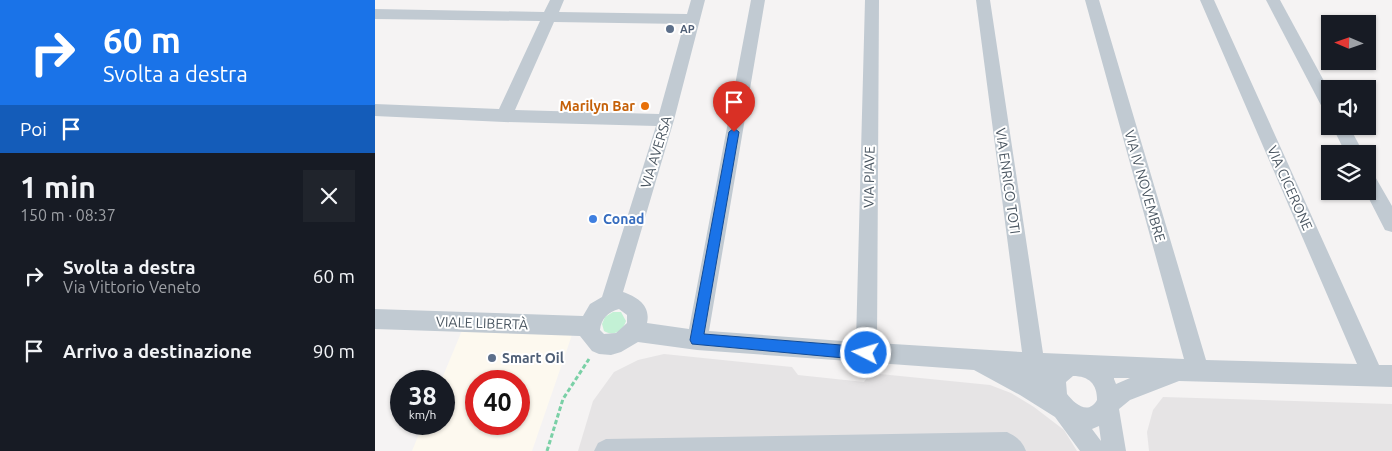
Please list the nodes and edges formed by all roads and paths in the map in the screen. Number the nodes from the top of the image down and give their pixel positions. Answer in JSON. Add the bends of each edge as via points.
{"nodes":[{"id":1,"x":557,"y":0,"type":"edge"},
{"id":2,"x":698,"y":0,"type":"edge"},
{"id":3,"x":758,"y":0,"type":"edge"},
{"id":4,"x":873,"y":0,"type":"edge"},
{"id":5,"x":983,"y":0,"type":"edge"},
{"id":6,"x":1091,"y":0,"type":"edge"},
{"id":7,"x":1207,"y":0,"type":"edge"},
{"id":8,"x":1273,"y":0,"type":"edge"},
{"id":9,"x":375,"y":14,"type":"edge"},
{"id":10,"x":549,"y":18,"type":"junction"},
{"id":11,"x":693,"y":20,"type":"junction"},
{"id":12,"x":1321,"y":90,"type":"edge"},
{"id":13,"x":375,"y":110,"type":"edge"},
{"id":14,"x":504,"y":116,"type":"junction"},
{"id":15,"x":666,"y":120,"type":"junction"},
{"id":16,"x":1376,"y":195,"type":"edge"},
{"id":17,"x":1392,"y":224,"type":"edge"},
{"id":18,"x":610,"y":302,"type":"junction"},
{"id":19,"x":375,"y":319,"type":"edge"},
{"id":20,"x":589,"y":326,"type":"junction"},
{"id":21,"x":634,"y":331,"type":"junction"},
{"id":22,"x":697,"y":340,"type":"junction"},
{"id":23,"x":599,"y":344,"type":"junction"},
{"id":24,"x":866,"y":353,"type":"junction"},
{"id":25,"x":972,"y":359,"type":"junction"},
{"id":26,"x":1030,"y":363,"type":"junction"},
{"id":27,"x":1076,"y":364,"type":"junction"},
{"id":28,"x":1189,"y":371,"type":"junction"},
{"id":29,"x":1383,"y":376,"type":"edge"},
{"id":30,"x":1053,"y":384,"type":"junction"},
{"id":31,"x":1107,"y":404,"type":"junction"},
{"id":32,"x":1063,"y":410,"type":"junction"},
{"id":33,"x":547,"y":451,"type":"edge"},
{"id":34,"x":606,"y":451,"type":"edge"},
{"id":35,"x":1014,"y":451,"type":"edge"},
{"id":36,"x":1094,"y":451,"type":"edge"},
{"id":37,"x":1114,"y":451,"type":"edge"}],
"edges":[{"from":1,"to":10,"type":"street"},
{"from":2,"to":11,"type":"street","name":"VIA AVERSA"},
{"from":3,"to":22,"type":"street"},
{"from":4,"to":24,"type":"street","name":"VIA PIAVE"},
{"from":5,"to":26,"type":"street","name":"VIA ENRICO TOTI"},
{"from":6,"to":28,"type":"street","name":"VIA IV NOVEMBRE"},
{"from":7,"to":29,"type":"street","name":"VIA CICERONE"},
{"from":8,"to":12,"type":"street"},
{"from":9,"to":10,"type":"street"},
{"from":10,"to":11,"type":"street"},
{"from":10,"to":14,"type":"street"},
{"from":11,"to":15,"type":"street","name":"VIA AVERSA"},
{"from":13,"to":14,"type":"street"},
{"from":14,"to":15,"type":"street"},
{"from":15,"to":18,"type":"street","name":"VIA AVERSA"},
{"from":16,"to":17,"type":"street"},
{"from":18,"to":20,"type":"street","via":[[596,312]]},
{"from":18,"to":21,"type":"street","via":[[619,300],[635,306],[638,322]]},
{"from":19,"to":20,"type":"street","name":"VIALE LIBERTÀ"},
{"from":20,"to":23,"type":"street","via":[[590,334]]},
{"from":21,"to":22,"type":"street"},
{"from":21,"to":23,"type":"street","via":[[629,338],[614,345]]},
{"from":22,"to":24,"type":"street"},
{"from":23,"to":33,"type":"path","via":[[563,400]]},
{"from":24,"to":25,"type":"street"},
{"from":25,"to":26,"type":"street"},
{"from":25,"to":32,"type":"street","via":[[1028,387]]},
{"from":26,"to":27,"type":"street"},
{"from":26,"to":30,"type":"street"},
{"from":27,"to":28,"type":"street"},
{"from":27,"to":30,"type":"street","via":[[1061,369]]},
{"from":27,"to":31,"type":"street","via":[[1101,376],[1107,386]]},
{"from":28,"to":29,"type":"street"},
{"from":28,"to":31,"type":"street","via":[[1123,392]]},
{"from":30,"to":32,"type":"street","via":[[1054,396]]},
{"from":31,"to":32,"type":"street","via":[[1103,412],[1086,419],[1076,418]]},
{"from":31,"to":37,"type":"street"},
{"from":32,"to":36,"type":"street"},
{"from":34,"to":35,"type":"street","via":[[1007,444]]}]}
